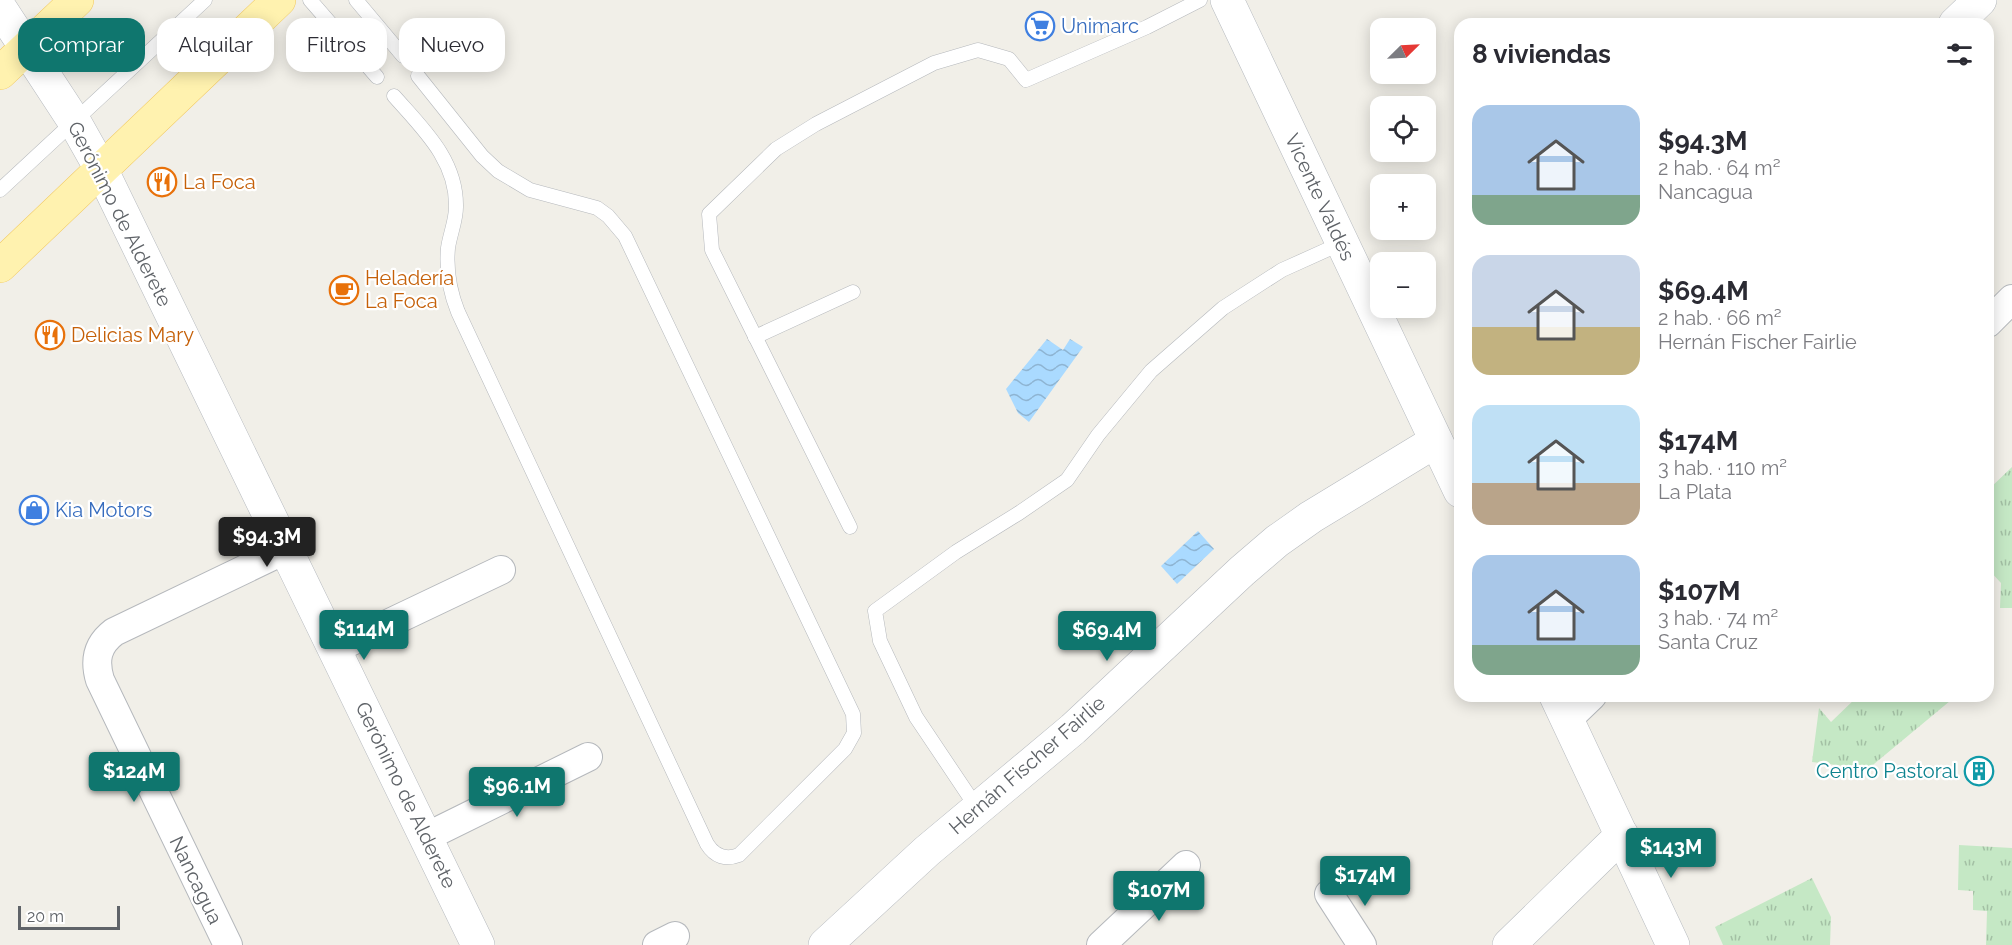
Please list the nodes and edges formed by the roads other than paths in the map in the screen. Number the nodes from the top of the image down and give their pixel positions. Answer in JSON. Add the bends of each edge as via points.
{"nodes":[{"id":1,"x":77,"y":0,"type":"edge"},
{"id":2,"x":205,"y":0,"type":"edge"},
{"id":3,"x":279,"y":0,"type":"edge"},
{"id":4,"x":310,"y":0,"type":"edge"},
{"id":5,"x":356,"y":0,"type":"edge"},
{"id":6,"x":1200,"y":0,"type":"edge"},
{"id":7,"x":1227,"y":0,"type":"edge"},
{"id":8,"x":1980,"y":0,"type":"edge"},
{"id":9,"x":0,"y":8,"type":"edge"},
{"id":10,"x":58,"y":18,"type":"edge"},
{"id":11,"x":1961,"y":18,"type":"edge"},
{"id":12,"x":18,"y":37,"type":"edge"},
{"id":13,"x":399,"y":51,"type":"edge"},
{"id":14,"x":18,"y":55,"type":"edge"},
{"id":15,"x":41,"y":72,"type":"edge"},
{"id":16,"x":0,"y":73,"type":"edge"},
{"id":17,"x":377,"y":76,"type":"dead end"},
{"id":18,"x":418,"y":76,"type":"dead end"},
{"id":19,"x":394,"y":96,"type":"dead end"},
{"id":20,"x":74,"y":121,"type":"junction"},
{"id":21,"x":101,"y":169,"type":"junction"},
{"id":22,"x":0,"y":190,"type":"edge"},
{"id":23,"x":1342,"y":243,"type":"junction"},
{"id":24,"x":0,"y":266,"type":"edge"},
{"id":25,"x":853,"y":292,"type":"dead end"},
{"id":26,"x":2012,"y":299,"type":"edge"},
{"id":27,"x":1994,"y":317,"type":"edge"},
{"id":28,"x":755,"y":337,"type":"junction"},
{"id":29,"x":1436,"y":441,"type":"junction"},
{"id":30,"x":1454,"y":478,"type":"edge"},
{"id":31,"x":850,"y":527,"type":"dead end"},
{"id":32,"x":286,"y":549,"type":"junction"},
{"id":33,"x":501,"y":570,"type":"dead end"},
{"id":34,"x":335,"y":650,"type":"junction"},
{"id":35,"x":1577,"y":702,"type":"edge"},
{"id":36,"x":1562,"y":708,"type":"edge"},
{"id":37,"x":588,"y":758,"type":"dead end"},
{"id":38,"x":977,"y":808,"type":"junction"},
{"id":39,"x":1622,"y":835,"type":"junction"},
{"id":40,"x":426,"y":837,"type":"junction"},
{"id":41,"x":1186,"y":865,"type":"dead end"},
{"id":42,"x":1329,"y":894,"type":"dead end"},
{"id":43,"x":471,"y":943,"type":"edge"},
{"id":44,"x":228,"y":945,"type":"edge"},
{"id":45,"x":825,"y":945,"type":"edge"},
{"id":46,"x":1101,"y":945,"type":"edge"},
{"id":47,"x":1362,"y":945,"type":"edge"},
{"id":48,"x":1509,"y":945,"type":"edge"},
{"id":49,"x":1673,"y":945,"type":"edge"}],
"edges":[{"from":1,"to":10,"type":"main road"},
{"from":2,"to":20,"type":"lane"},
{"from":3,"to":21,"type":"main road"},
{"from":4,"to":17,"type":"lane"},
{"from":5,"to":13,"type":"lane"},
{"from":6,"to":28,"type":"lane","via":[[1026,80],[1009,59],[978,50],[934,63],[776,149],[708,214],[712,250]]},
{"from":7,"to":23,"type":"street","name":"Vicente Valdés"},
{"from":8,"to":11,"type":"street"},
{"from":9,"to":12,"type":"street","name":"Gerónimo de Alderete"},
{"from":14,"to":16,"type":"main road"},
{"from":15,"to":20,"type":"street","name":"Gerónimo de Alderete"},
{"from":18,"to":19,"type":"lane","via":[[498,171],[530,190],[597,208],[618,225],[853,714],[854,733],[845,749],[739,855],[719,856],[707,844],[452,297],[447,264],[457,209],[452,176],[436,144]]},
{"from":20,"to":21,"type":"street","name":"Gerónimo de Alderete"},
{"from":20,"to":22,"type":"lane"},
{"from":21,"to":24,"type":"main road"},
{"from":21,"to":32,"type":"street","name":"Gerónimo de Alderete"},
{"from":23,"to":29,"type":"street","name":"Vicente Valdés"},
{"from":23,"to":38,"type":"lane","via":[[1282,270],[1223,308],[1151,371],[1066,480],[875,611],[880,641],[916,717]]},
{"from":25,"to":28,"type":"lane"},
{"from":26,"to":27,"type":"street"},
{"from":28,"to":31,"type":"lane"},
{"from":29,"to":30,"type":"street","name":"Vicente Valdés"},
{"from":29,"to":38,"type":"street","name":"Hernán Fischer Fairlie","via":[[1277,540],[1072,729]]},
{"from":32,"to":34,"type":"street","name":"Gerónimo de Alderete"},
{"from":32,"to":44,"type":"street","name":"Nancagua","via":[[114,632],[101,644],[96,661],[100,680]]},
{"from":33,"to":34,"type":"street"},
{"from":34,"to":40,"type":"street","name":"Gerónimo de Alderete"},
{"from":35,"to":36,"type":"street"},
{"from":36,"to":39,"type":"street"},
{"from":37,"to":40,"type":"street"},
{"from":38,"to":45,"type":"street","name":"Hernán Fischer Fairlie"},
{"from":39,"to":48,"type":"street"},
{"from":39,"to":49,"type":"street"},
{"from":40,"to":43,"type":"street","name":"Gerónimo de Alderete"},
{"from":41,"to":46,"type":"street"},
{"from":42,"to":47,"type":"street"}]}
